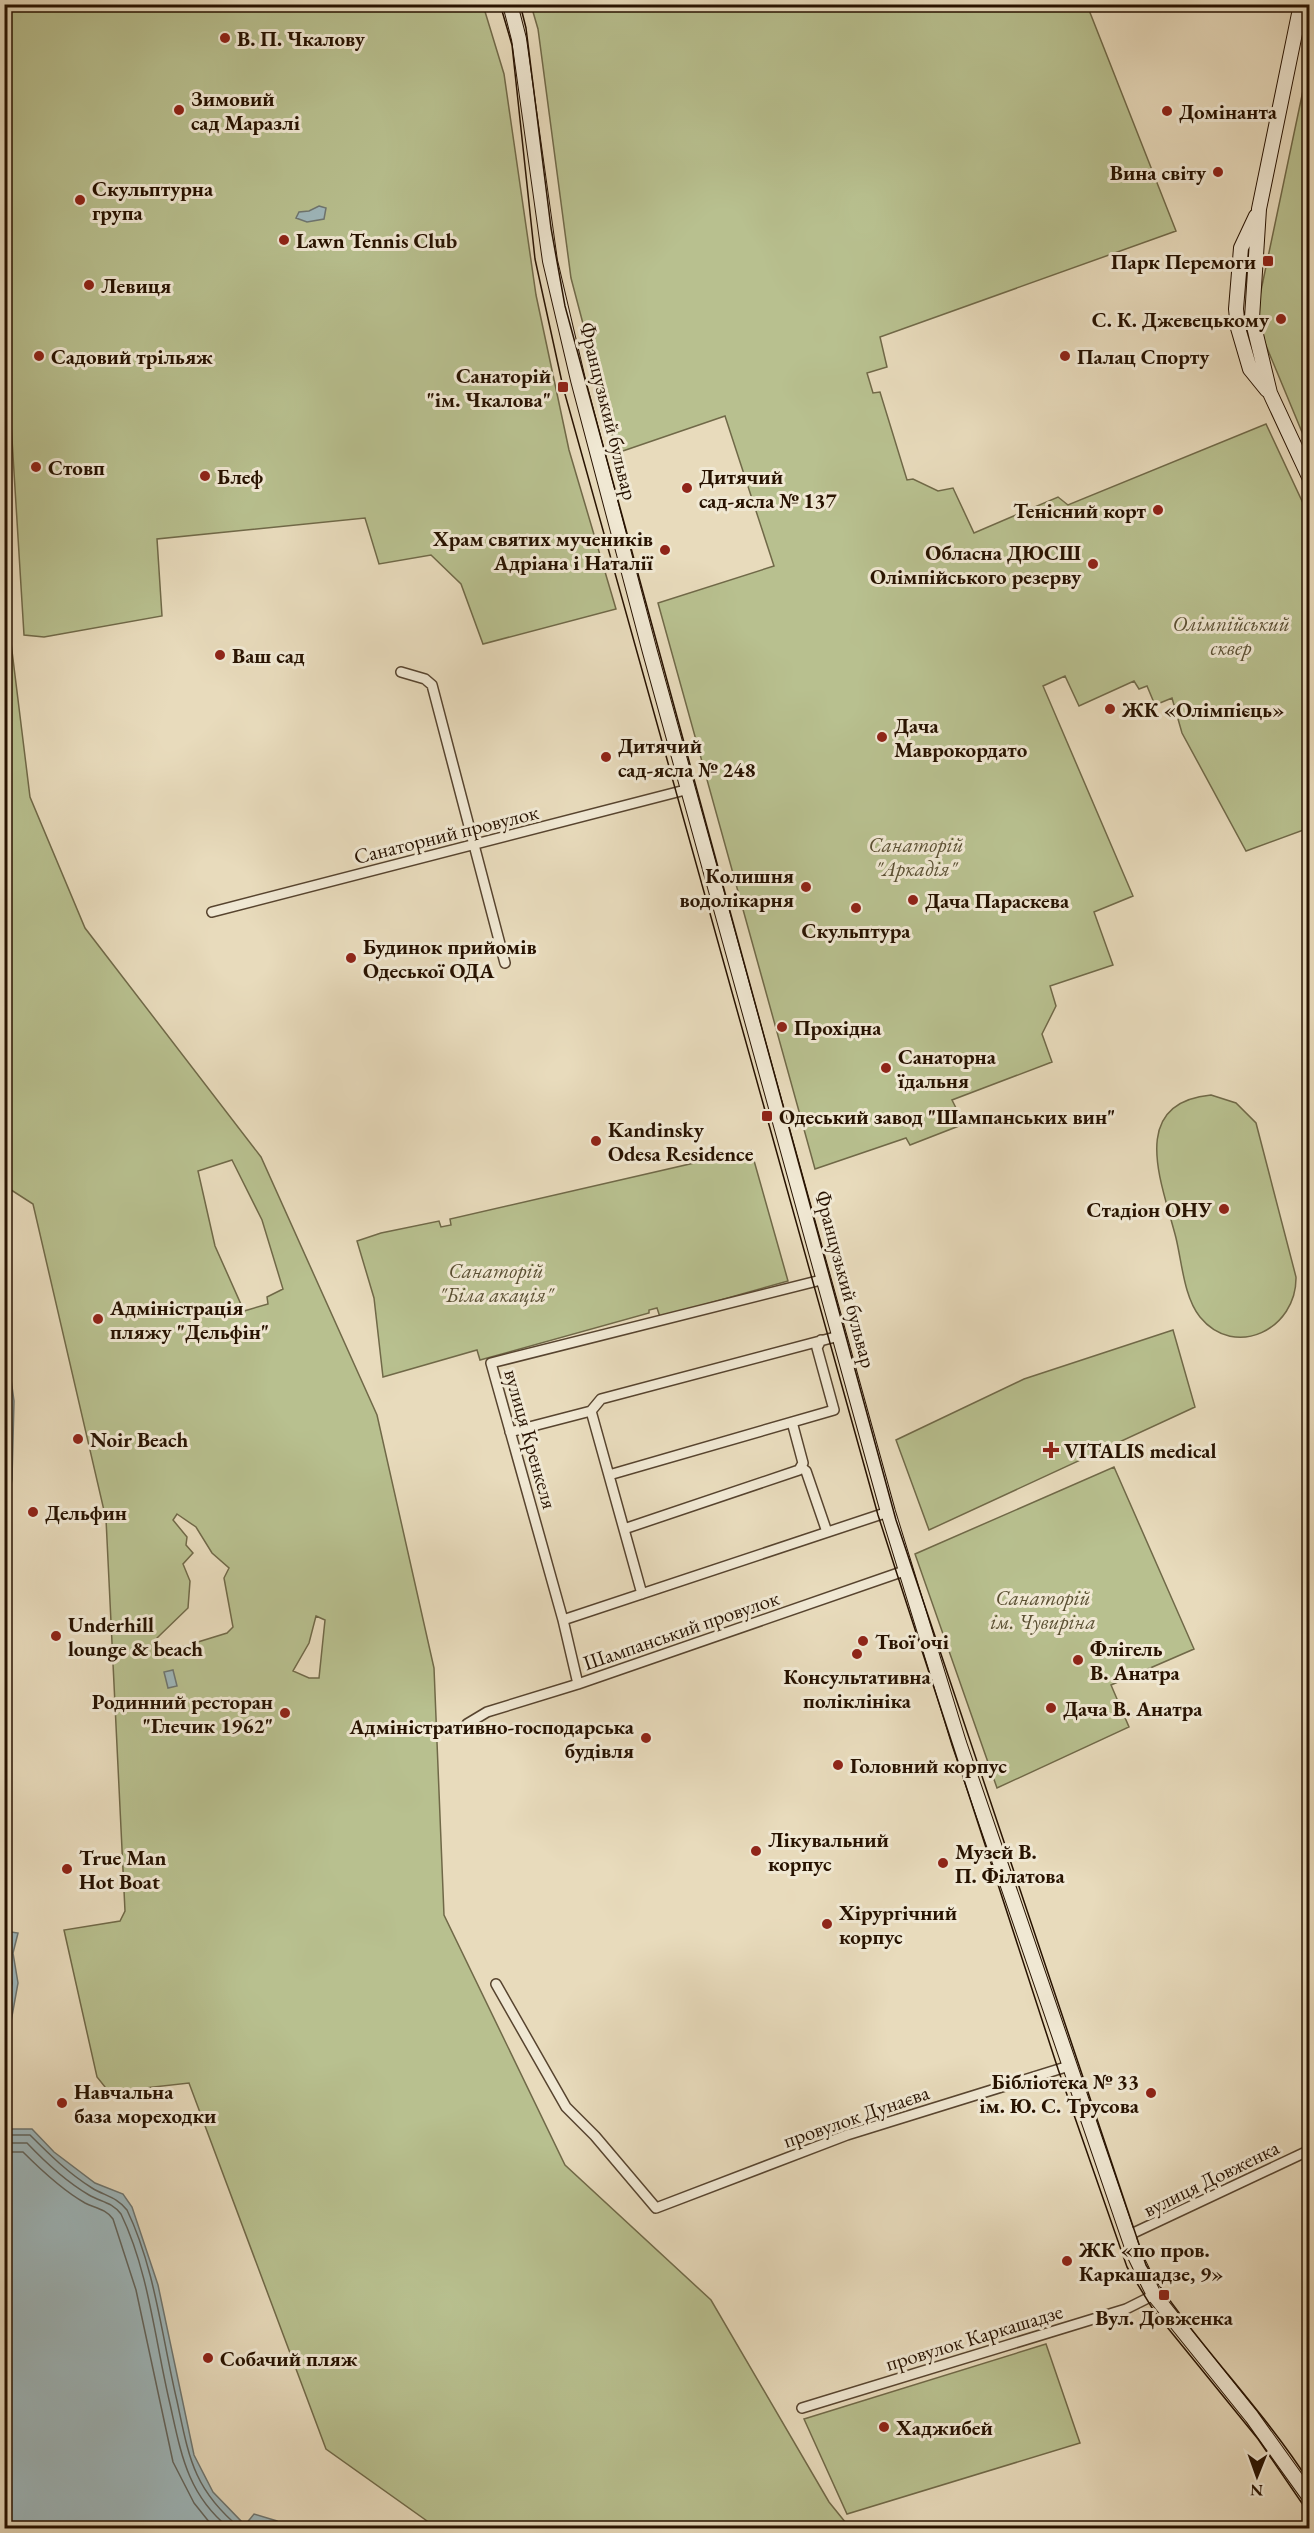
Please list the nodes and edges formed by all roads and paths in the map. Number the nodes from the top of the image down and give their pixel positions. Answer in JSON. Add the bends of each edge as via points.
{"nodes":[{"id":1,"x":510,"y":4,"type":"edge"},
{"id":2,"x":1301,"y":4,"type":"edge"},
{"id":3,"x":1310,"y":479,"type":"edge"},
{"id":4,"x":401,"y":672,"type":"dead end"},
{"id":5,"x":689,"y":789,"type":"junction"},
{"id":6,"x":473,"y":846,"type":"junction"},
{"id":7,"x":212,"y":912,"type":"dead end"},
{"id":8,"x":506,"y":963,"type":"dead end"},
{"id":9,"x":825,"y":1279,"type":"junction"},
{"id":10,"x":839,"y":1336,"type":"junction"},
{"id":11,"x":821,"y":1340,"type":"junction"},
{"id":12,"x":591,"y":1411,"type":"junction"},
{"id":13,"x":792,"y":1422,"type":"junction"},
{"id":14,"x":510,"y":1432,"type":"junction"},
{"id":15,"x":802,"y":1468,"type":"junction"},
{"id":16,"x":609,"y":1475,"type":"junction"},
{"id":17,"x":888,"y":1512,"type":"junction"},
{"id":18,"x":624,"y":1529,"type":"junction"},
{"id":19,"x":827,"y":1532,"type":"junction"},
{"id":20,"x":907,"y":1570,"type":"junction"},
{"id":21,"x":642,"y":1594,"type":"junction"},
{"id":22,"x":563,"y":1620,"type":"junction"},
{"id":23,"x":578,"y":1684,"type":"junction"},
{"id":24,"x":467,"y":1724,"type":"dead end"},
{"id":25,"x":496,"y":1984,"type":"dead end"},
{"id":26,"x":1069,"y":2066,"type":"junction"},
{"id":27,"x":1310,"y":2150,"type":"edge"},
{"id":28,"x":1127,"y":2236,"type":"junction"},
{"id":29,"x":1155,"y":2295,"type":"junction"},
{"id":30,"x":802,"y":2408,"type":"dead end"},
{"id":31,"x":1310,"y":2498,"type":"edge"}],
"edges":[{"from":1,"to":5,"type":"street","name":"Французький бульвар","via":[[519,39],[550,261],[578,380]]},
{"from":2,"to":3,"type":"street","via":[[1259,209],[1252,318],[1270,393]]},
{"from":4,"to":6,"type":"street","via":[[432,685]]},
{"from":5,"to":6,"type":"street","name":"Санаторний провулок"},
{"from":5,"to":9,"type":"street","name":"Французький бульвар"},
{"from":6,"to":7,"type":"street","name":"Санаторний провулок"},
{"from":6,"to":8,"type":"street"},
{"from":9,"to":10,"type":"street","name":"Французький бульвар"},
{"from":9,"to":14,"type":"street","name":"вулиця Кренкеля","via":[[491,1363]]},
{"from":10,"to":11,"type":"street"},
{"from":10,"to":17,"type":"street","name":"Французький бульвар"},
{"from":11,"to":12,"type":"street","via":[[601,1399]]},
{"from":11,"to":13,"type":"street","via":[[817,1348],[834,1410]]},
{"from":12,"to":14,"type":"street"},
{"from":12,"to":16,"type":"street"},
{"from":13,"to":15,"type":"street"},
{"from":13,"to":16,"type":"street"},
{"from":14,"to":22,"type":"street","name":"вулиця Кренкеля"},
{"from":15,"to":18,"type":"street"},
{"from":15,"to":19,"type":"street"},
{"from":16,"to":18,"type":"street"},
{"from":17,"to":19,"type":"street"},
{"from":17,"to":20,"type":"street","name":"Французький бульвар"},
{"from":18,"to":21,"type":"street"},
{"from":19,"to":21,"type":"street"},
{"from":20,"to":23,"type":"street","name":"Шампанський провулок"},
{"from":20,"to":26,"type":"street","name":"Французький бульвар","via":[[959,1743]]},
{"from":21,"to":22,"type":"street"},
{"from":22,"to":23,"type":"street","name":"вулиця Кренкеля"},
{"from":23,"to":24,"type":"street","name":"Шампанський провулок","via":[[487,1712]]},
{"from":25,"to":26,"type":"street","name":"провулок Дунаєва","via":[[566,2107],[656,2208],[847,2135]]},
{"from":26,"to":28,"type":"street","name":"Французький бульвар"},
{"from":27,"to":28,"type":"street","name":"вулиця Довженка"},
{"from":28,"to":29,"type":"street","name":"Французький бульвар"},
{"from":29,"to":30,"type":"street","name":"провулок Каркашадзе","via":[[1126,2309]]},
{"from":29,"to":31,"type":"street","name":"Французький бульвар"}]}
